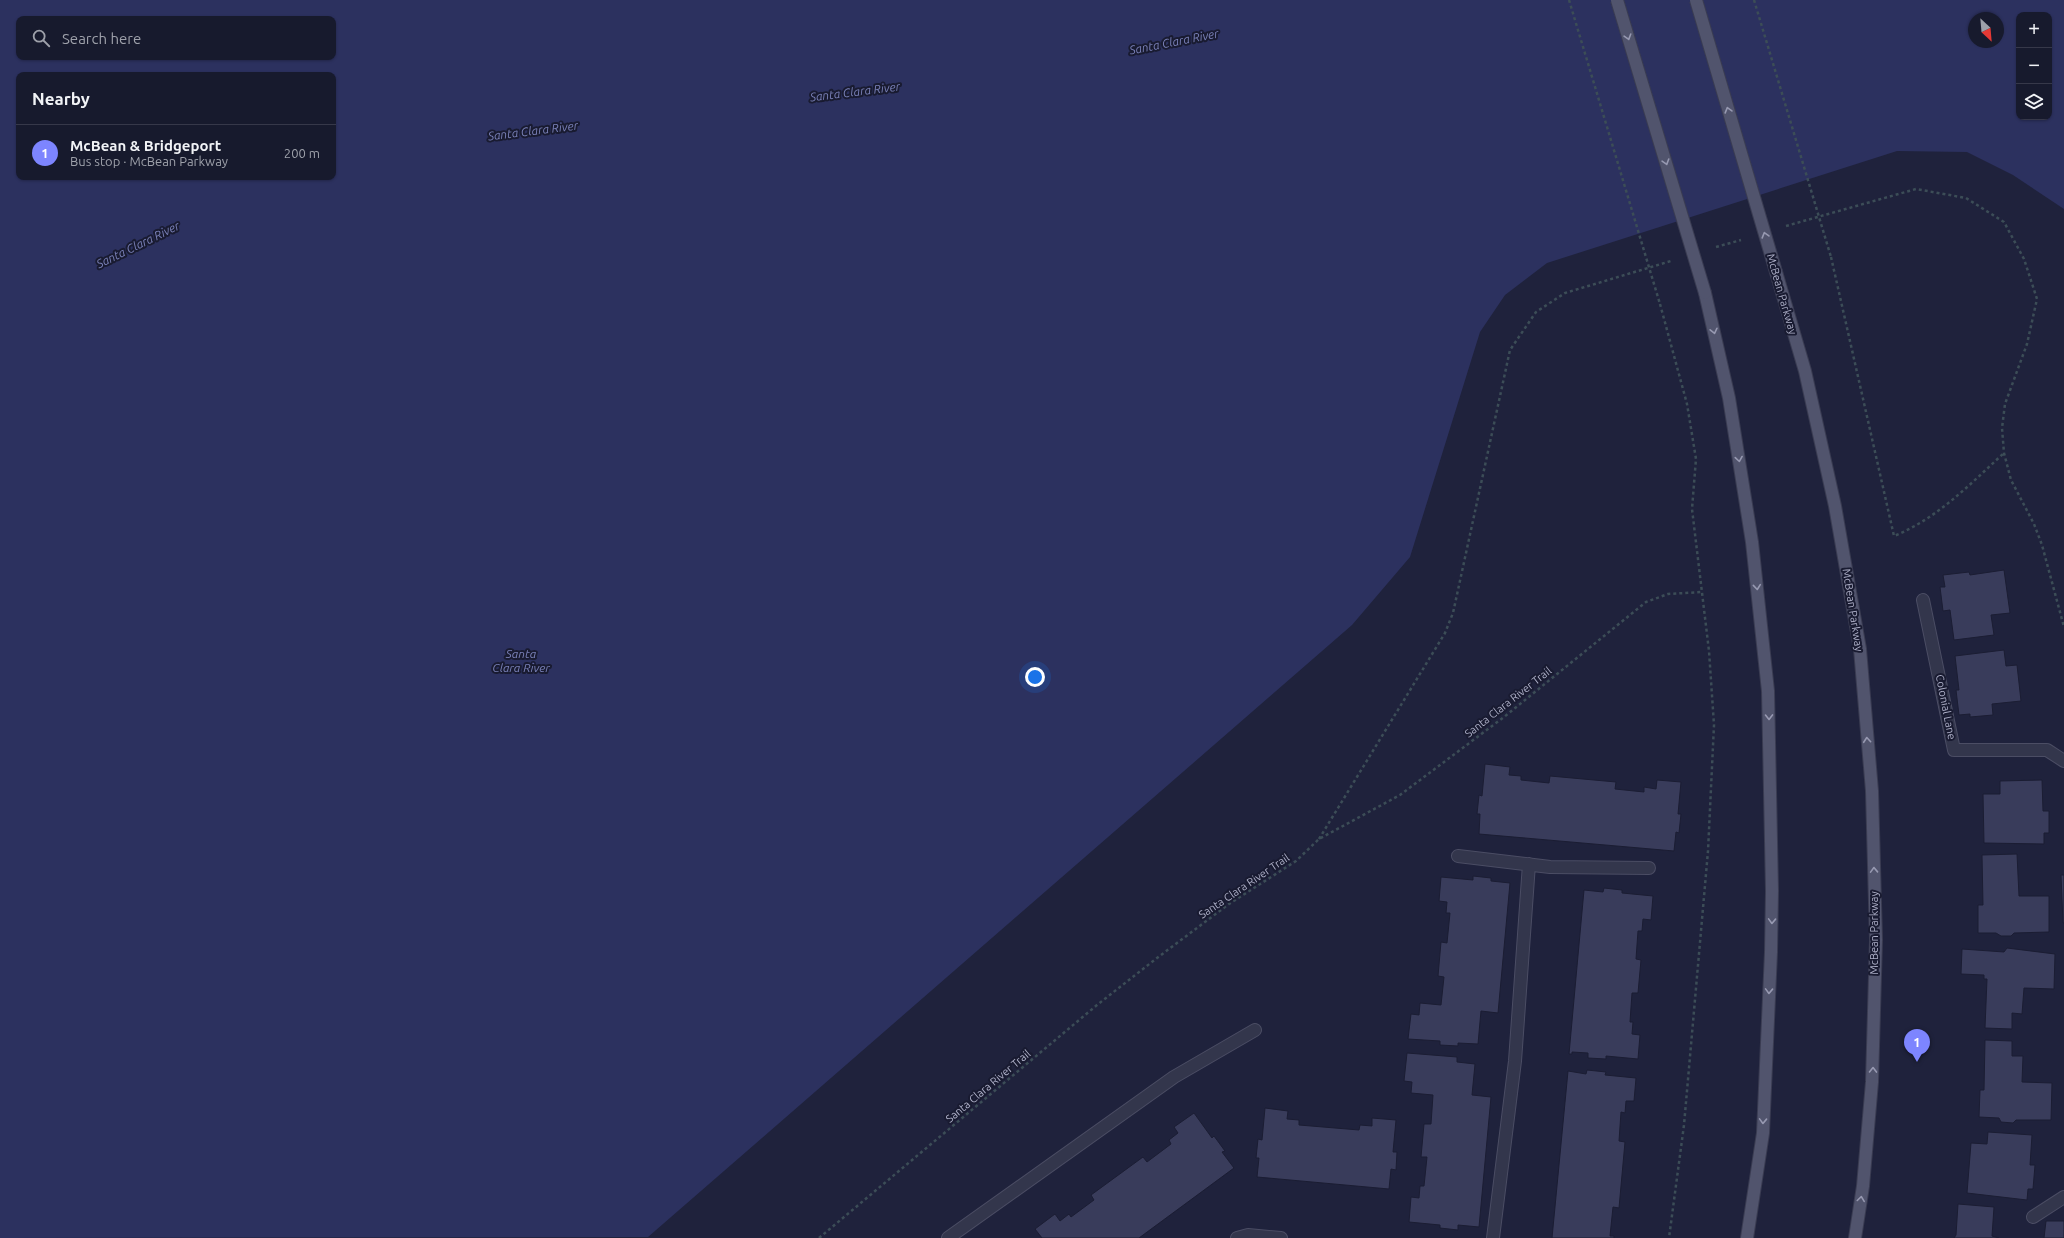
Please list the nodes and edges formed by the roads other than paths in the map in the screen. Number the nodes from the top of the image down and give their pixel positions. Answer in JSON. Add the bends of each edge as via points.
{"nodes":[{"id":1,"x":1617,"y":0,"type":"edge"},
{"id":2,"x":1696,"y":0,"type":"edge"},
{"id":3,"x":1924,"y":600,"type":"dead end"},
{"id":4,"x":2064,"y":761,"type":"edge"},
{"id":5,"x":1458,"y":856,"type":"dead end"},
{"id":6,"x":1530,"y":864,"type":"junction"},
{"id":7,"x":1649,"y":868,"type":"dead end"},
{"id":8,"x":1255,"y":1030,"type":"dead end"},
{"id":9,"x":2064,"y":1197,"type":"edge"},
{"id":10,"x":2034,"y":1217,"type":"dead end"},
{"id":11,"x":948,"y":1238,"type":"edge"},
{"id":12,"x":1237,"y":1238,"type":"edge"},
{"id":13,"x":1281,"y":1238,"type":"edge"},
{"id":14,"x":1493,"y":1238,"type":"edge"},
{"id":15,"x":1747,"y":1238,"type":"edge"},
{"id":16,"x":1855,"y":1238,"type":"edge"}],
"edges":[{"from":1,"to":15,"type":"main road","one_way":true,"bridge":true,"via":[[1705,293],[1729,398],[1752,542],[1768,691],[1772,891],[1770,968],[1763,1133]]},
{"from":16,"to":2,"type":"main road","name":"McBean Parkway","one_way":true,"bridge":true,"via":[[1863,1186],[1872,1082],[1876,940],[1872,791],[1860,649],[1835,506],[1805,370]]},
{"from":3,"to":4,"type":"street","name":"Colonial Lane","via":[[1954,750],[2047,750]]},
{"from":5,"to":6,"type":"street"},
{"from":6,"to":7,"type":"street","via":[[1550,867]]},
{"from":6,"to":14,"type":"street","via":[[1515,1061]]},
{"from":8,"to":11,"type":"street","via":[[1174,1077]]},
{"from":9,"to":10,"type":"street"},
{"from":12,"to":13,"type":"street","via":[[1248,1235]]}]}
